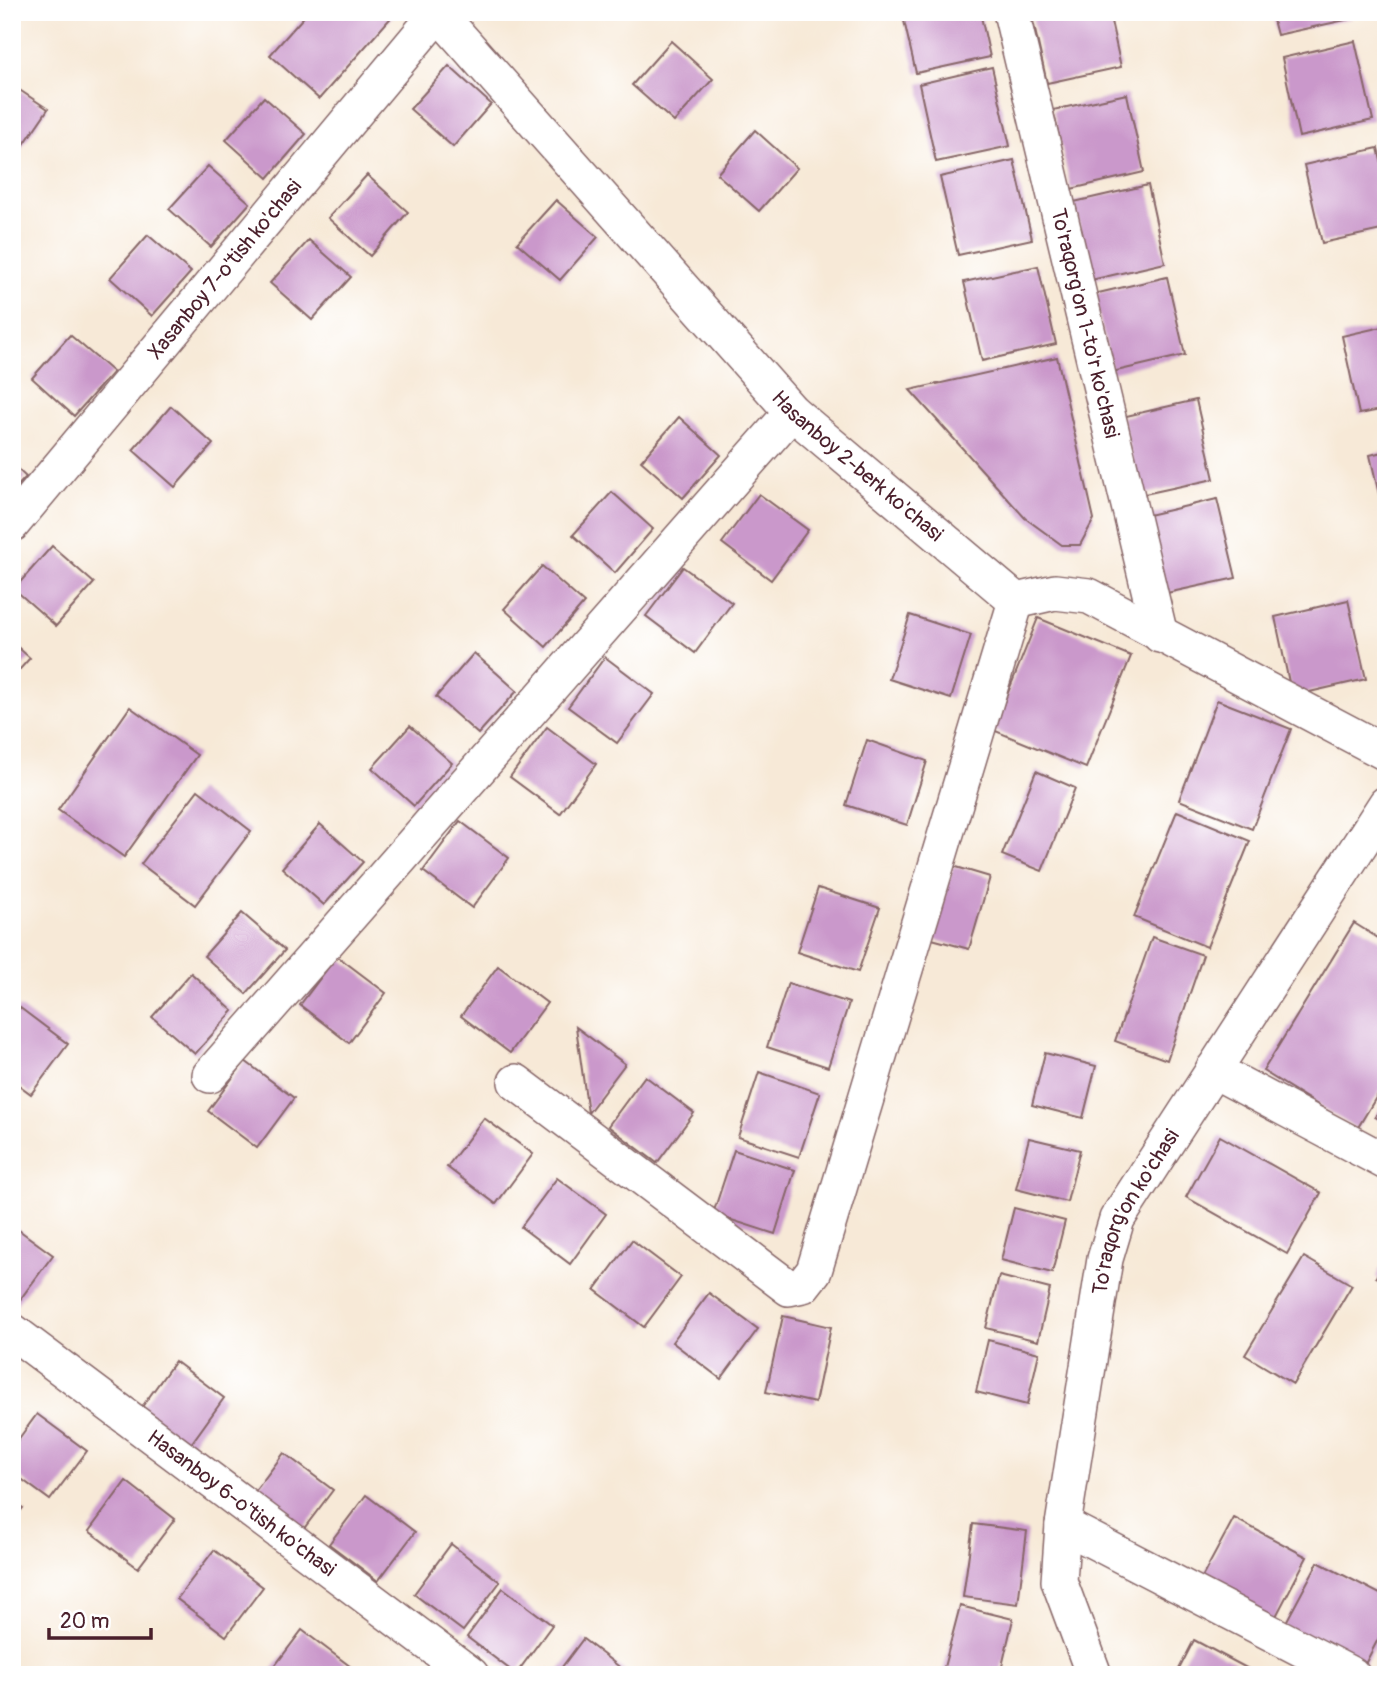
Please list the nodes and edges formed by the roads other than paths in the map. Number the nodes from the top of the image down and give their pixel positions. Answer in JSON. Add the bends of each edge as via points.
{"nodes":[{"id":1,"x":1011,"y":12,"type":"edge"},
{"id":2,"x":438,"y":13,"type":"edge"},
{"id":3,"x":792,"y":412,"type":"junction"},
{"id":4,"x":12,"y":524,"type":"edge"},
{"id":5,"x":1016,"y":601,"type":"junction"},
{"id":6,"x":1160,"y":635,"type":"junction"},
{"id":7,"x":1386,"y":753,"type":"edge"},
{"id":8,"x":1386,"y":804,"type":"edge"},
{"id":9,"x":1213,"y":1070,"type":"junction"},
{"id":10,"x":210,"y":1074,"type":"dead end"},
{"id":11,"x":516,"y":1082,"type":"dead end"},
{"id":12,"x":1386,"y":1162,"type":"edge"},
{"id":13,"x":12,"y":1331,"type":"edge"},
{"id":14,"x":1063,"y":1525,"type":"junction"},
{"id":15,"x":471,"y":1675,"type":"edge"},
{"id":16,"x":1094,"y":1675,"type":"edge"},
{"id":17,"x":1352,"y":1675,"type":"edge"}],
"edges":[{"from":1,"to":6,"type":"street","name":"To'raqorg'on 1-to'r ko'chasi"},
{"from":2,"to":3,"type":"street","name":"Hasanboy 2-berk ko'chasi"},
{"from":2,"to":4,"type":"street","name":"Xasanboy 7-o'tish ko'chasi"},
{"from":3,"to":5,"type":"street","name":"Hasanboy 2-berk ko'chasi"},
{"from":3,"to":10,"type":"street"},
{"from":5,"to":6,"type":"street","via":[[1055,593],[1089,596]]},
{"from":5,"to":11,"type":"street","via":[[814,1271],[803,1285],[789,1288]]},
{"from":6,"to":7,"type":"street"},
{"from":8,"to":9,"type":"street","name":"To'raqorg'on ko'chasi"},
{"from":9,"to":12,"type":"street"},
{"from":9,"to":14,"type":"street","name":"To'raqorg'on ko'chasi","via":[[1117,1219],[1105,1259]]},
{"from":13,"to":15,"type":"street","name":"Hasanboy 6-o'tish ko'chasi"},
{"from":14,"to":16,"type":"street","name":"To'raqorg'on ko'chasi","via":[[1059,1581]]},
{"from":14,"to":17,"type":"street"}]}
